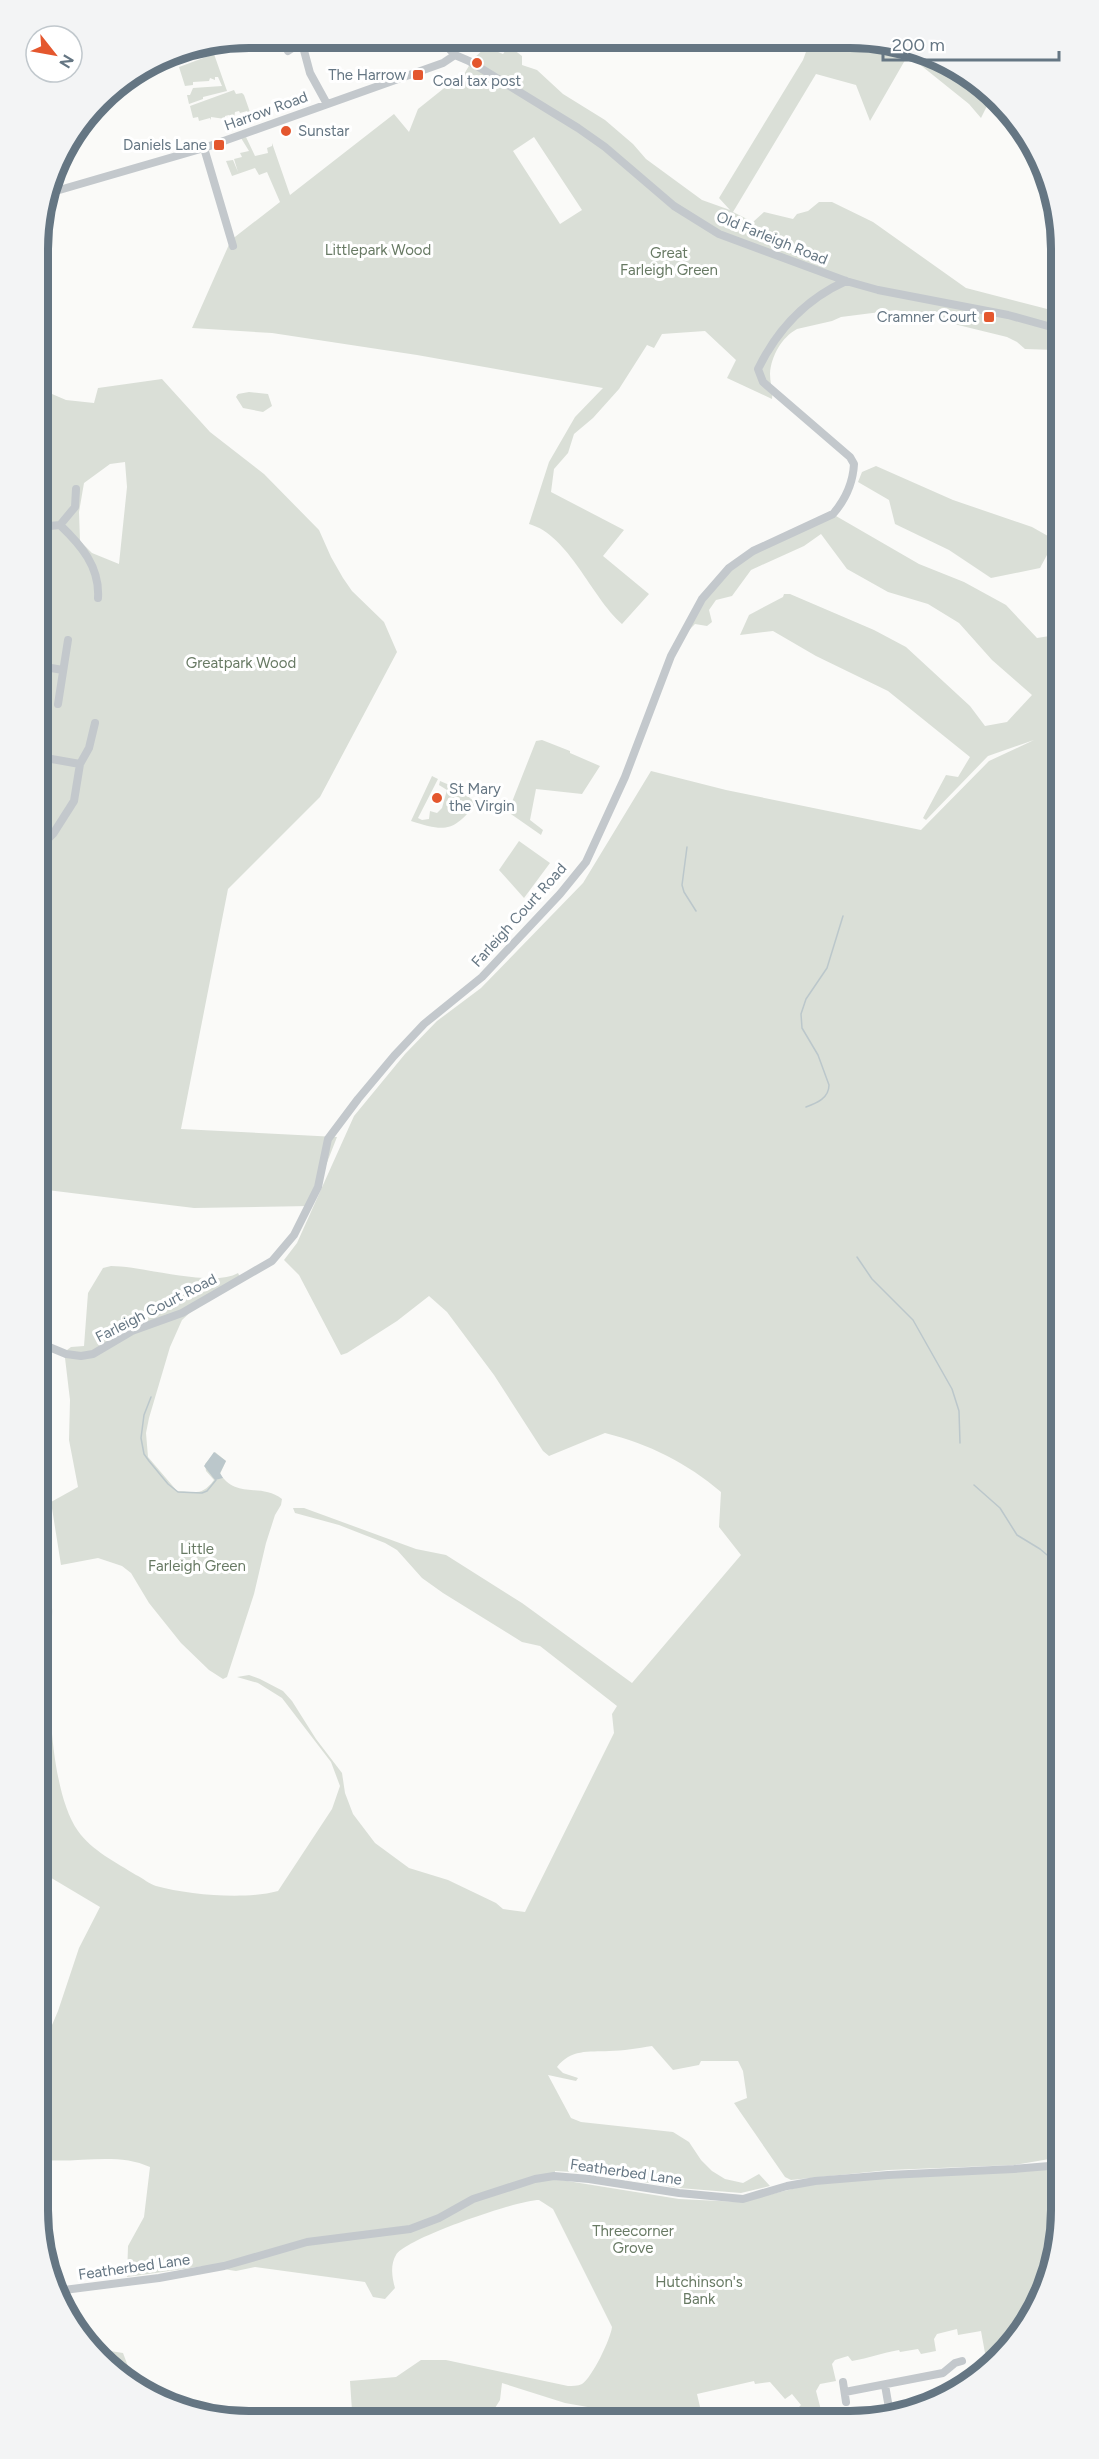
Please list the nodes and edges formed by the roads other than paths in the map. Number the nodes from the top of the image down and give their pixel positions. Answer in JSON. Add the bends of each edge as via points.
{"nodes":[{"id":1,"x":293,"y":48,"type":"edge"},
{"id":2,"x":306,"y":48,"type":"edge"},
{"id":3,"x":448,"y":48,"type":"edge"},
{"id":4,"x":288,"y":51,"type":"dead end"},
{"id":5,"x":455,"y":55,"type":"junction"},
{"id":6,"x":323,"y":105,"type":"junction"},
{"id":7,"x":204,"y":148,"type":"junction"},
{"id":8,"x":57,"y":191,"type":"edge"},
{"id":9,"x":233,"y":246,"type":"dead end"},
{"id":10,"x":826,"y":274,"type":"junction"},
{"id":11,"x":846,"y":281,"type":"junction"},
{"id":12,"x":830,"y":288,"type":"junction"},
{"id":13,"x":1051,"y":327,"type":"edge"},
{"id":14,"x":76,"y":489,"type":"dead end"},
{"id":15,"x":60,"y":525,"type":"junction"},
{"id":16,"x":48,"y":526,"type":"edge"},
{"id":17,"x":98,"y":598,"type":"dead end"},
{"id":18,"x":68,"y":640,"type":"dead end"},
{"id":19,"x":48,"y":668,"type":"edge"},
{"id":20,"x":63,"y":670,"type":"junction"},
{"id":21,"x":58,"y":704,"type":"dead end"},
{"id":22,"x":95,"y":723,"type":"dead end"},
{"id":23,"x":48,"y":758,"type":"edge"},
{"id":24,"x":80,"y":764,"type":"junction"},
{"id":25,"x":48,"y":839,"type":"edge"},
{"id":26,"x":48,"y":1346,"type":"edge"},
{"id":27,"x":1051,"y":2166,"type":"edge"},
{"id":28,"x":64,"y":2290,"type":"edge"},
{"id":29,"x":963,"y":2361,"type":"dead end"},
{"id":30,"x":843,"y":2382,"type":"dead end"},
{"id":31,"x":885,"y":2385,"type":"junction"},
{"id":32,"x":845,"y":2392,"type":"junction"},
{"id":33,"x":846,"y":2402,"type":"dead end"},
{"id":34,"x":889,"y":2407,"type":"edge"}],
"edges":[{"from":1,"to":4,"type":"street"},
{"from":2,"to":6,"type":"street","via":[[310,73]]},
{"from":3,"to":5,"type":"street","name":"Old Farleigh Road"},
{"from":5,"to":6,"type":"street","name":"Harrow Road"},
{"from":5,"to":10,"type":"street","name":"Old Farleigh Road","via":[[578,128],[695,221],[719,234]]},
{"from":6,"to":7,"type":"street","name":"Harrow Road"},
{"from":7,"to":8,"type":"street","name":"Harrow Road"},
{"from":7,"to":9,"type":"street"},
{"from":10,"to":11,"type":"street","name":"Old Farleigh Road"},
{"from":10,"to":12,"type":"street"},
{"from":11,"to":12,"type":"street","name":"Farleigh Court Road"},
{"from":11,"to":13,"type":"street","name":"Old Farleigh Road"},
{"from":12,"to":26,"type":"street","name":"Farleigh Court Road","via":[[803,307],[777,336],[759,376],[850,457],[854,464],[849,490],[833,514],[753,551],[729,568],[702,599],[671,656],[617,796],[586,862],[482,977],[424,1024],[358,1099],[328,1139],[318,1187],[294,1235],[272,1261],[182,1312],[132,1332],[93,1354],[66,1354]]},
{"from":14,"to":15,"type":"street","via":[[75,507]]},
{"from":15,"to":16,"type":"street"},
{"from":15,"to":17,"type":"street","via":[[90,561],[99,586]]},
{"from":18,"to":20,"type":"street"},
{"from":19,"to":20,"type":"street"},
{"from":20,"to":21,"type":"street"},
{"from":22,"to":24,"type":"street"},
{"from":23,"to":24,"type":"street"},
{"from":24,"to":25,"type":"street","via":[[74,801]]},
{"from":27,"to":28,"type":"street","name":"Featherbed Lane","via":[[815,2181],[743,2199],[554,2176],[473,2199],[410,2229],[307,2242],[224,2266]]},
{"from":29,"to":31,"type":"street","via":[[945,2373]]},
{"from":30,"to":32,"type":"street"},
{"from":31,"to":32,"type":"street"},
{"from":31,"to":34,"type":"street"},
{"from":32,"to":33,"type":"street"}]}
